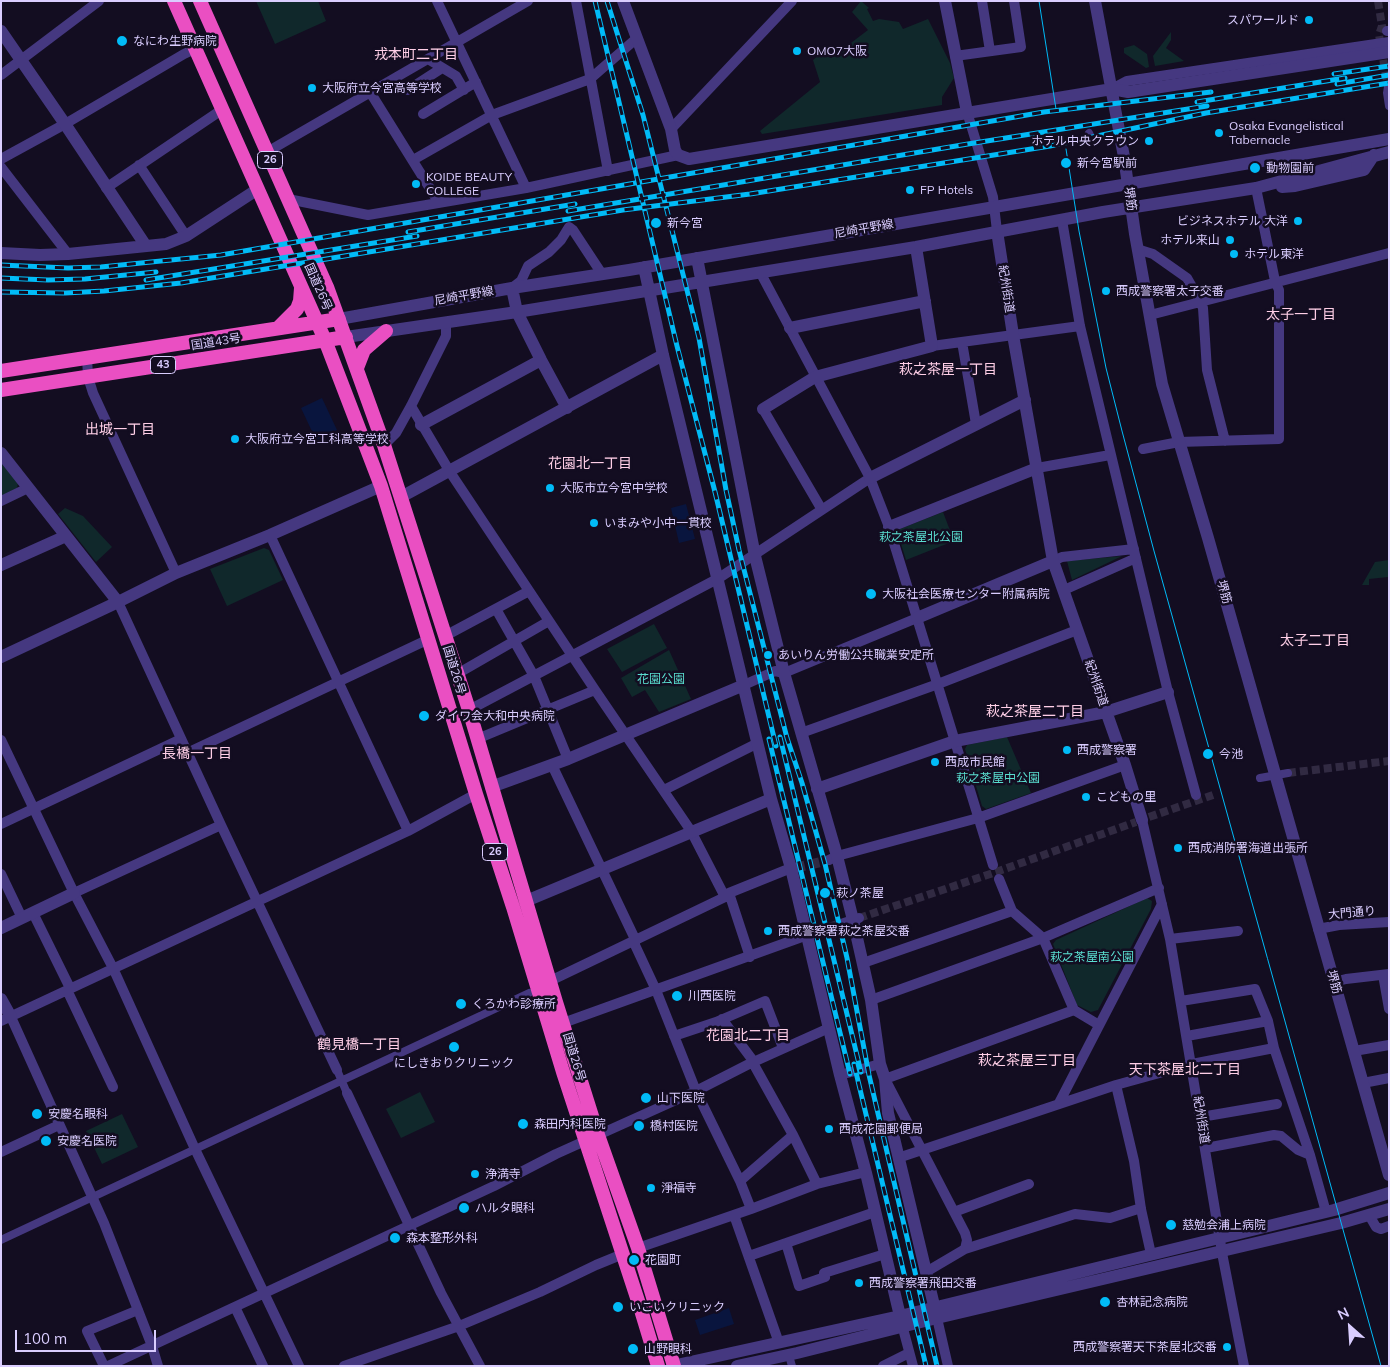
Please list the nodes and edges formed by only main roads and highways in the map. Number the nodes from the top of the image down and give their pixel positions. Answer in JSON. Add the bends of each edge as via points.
{"nodes":[{"id":1,"x":174,"y":1,"type":"edge"},
{"id":2,"x":200,"y":1,"type":"edge"},
{"id":3,"x":301,"y":285,"type":"junction"},
{"id":4,"x":339,"y":319,"type":"junction"},
{"id":5,"x":317,"y":323,"type":"junction"},
{"id":6,"x":278,"y":328,"type":"junction"},
{"id":7,"x":386,"y":331,"type":"road end"},
{"id":8,"x":346,"y":336,"type":"junction"},
{"id":9,"x":325,"y":340,"type":"junction"},
{"id":10,"x":357,"y":368,"type":"junction"},
{"id":11,"x":1,"y":371,"type":"edge"},
{"id":12,"x":1,"y":390,"type":"edge"},
{"id":13,"x":658,"y":1366,"type":"edge"},
{"id":14,"x":673,"y":1366,"type":"edge"}],
"edges":[{"from":1,"to":3,"type":"highway","name":"国道26号","number":"26"},
{"from":2,"to":4,"type":"highway","name":"国道26号","number":"26"},
{"from":3,"to":5,"type":"highway","name":"国道26号","number":"26"},
{"from":3,"to":6,"type":"highway","via":[[298,309]]},
{"from":4,"to":5,"type":"highway","name":"国道43号","number":"43"},
{"from":4,"to":8,"type":"highway","name":"国道26号","number":"26"},
{"from":5,"to":6,"type":"highway","name":"国道43号","number":"43"},
{"from":5,"to":9,"type":"highway","name":"国道26号","number":"26"},
{"from":6,"to":11,"type":"highway","name":"国道43号","number":"43"},
{"from":7,"to":10,"type":"highway","via":[[364,350]]},
{"from":8,"to":9,"type":"highway","name":"国道43号","number":"43"},
{"from":8,"to":10,"type":"highway","name":"国道26号","number":"26"},
{"from":9,"to":12,"type":"highway","name":"国道43号","number":"43"},
{"from":9,"to":13,"type":"highway","name":"国道26号","number":"26","via":[[381,486]]},
{"from":10,"to":14,"type":"highway","name":"国道26号","number":"26","via":[[402,497],[563,1024],[638,1248]]}]}
